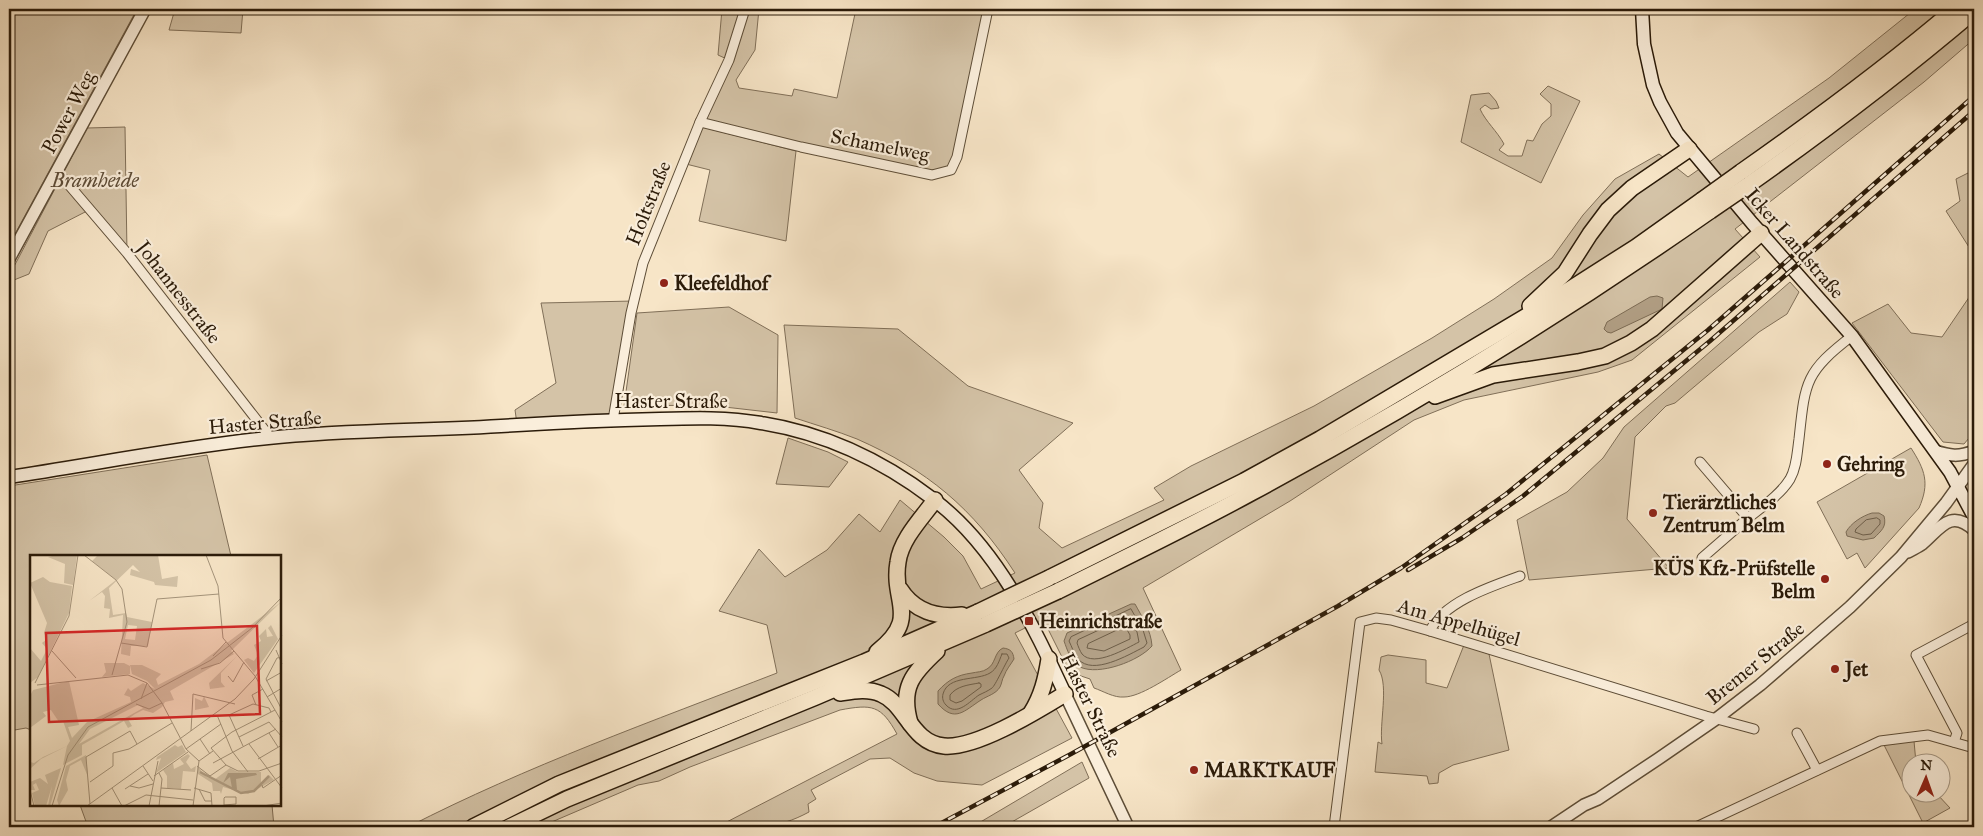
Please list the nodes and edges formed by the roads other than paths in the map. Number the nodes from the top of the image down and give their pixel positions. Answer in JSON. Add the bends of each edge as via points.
{"nodes":[{"id":1,"x":145,"y":9,"type":"edge"},
{"id":2,"x":745,"y":9,"type":"edge"},
{"id":3,"x":988,"y":9,"type":"edge"},
{"id":4,"x":1642,"y":9,"type":"edge"},
{"id":5,"x":1955,"y":9,"type":"edge"},
{"id":6,"x":1974,"y":11,"type":"edge"},
{"id":7,"x":700,"y":122,"type":"junction"},
{"id":8,"x":1689,"y":149,"type":"junction"},
{"id":9,"x":57,"y":171,"type":"junction"},
{"id":10,"x":1744,"y":178,"type":"junction"},
{"id":11,"x":1706,"y":205,"type":"junction"},
{"id":12,"x":1760,"y":233,"type":"junction"},
{"id":13,"x":9,"y":259,"type":"edge"},
{"id":14,"x":1512,"y":324,"type":"junction"},
{"id":15,"x":1852,"y":336,"type":"junction"},
{"id":16,"x":1394,"y":412,"type":"junction"},
{"id":17,"x":614,"y":420,"type":"junction"},
{"id":18,"x":270,"y":437,"type":"junction"},
{"id":19,"x":1935,"y":451,"type":"junction"},
{"id":20,"x":1974,"y":451,"type":"edge"},
{"id":21,"x":1700,"y":462,"type":"dead end"},
{"id":22,"x":1974,"y":464,"type":"edge"},
{"id":23,"x":9,"y":477,"type":"edge"},
{"id":24,"x":1958,"y":487,"type":"junction"},
{"id":25,"x":935,"y":500,"type":"junction"},
{"id":26,"x":1974,"y":517,"type":"edge"},
{"id":27,"x":1748,"y":518,"type":"junction"},
{"id":28,"x":1974,"y":530,"type":"edge"},
{"id":29,"x":1900,"y":557,"type":"junction"},
{"id":30,"x":1702,"y":558,"type":"dead end"},
{"id":31,"x":1520,"y":576,"type":"dead end"},
{"id":32,"x":898,"y":585,"type":"junction"},
{"id":33,"x":982,"y":618,"type":"junction"},
{"id":34,"x":1974,"y":624,"type":"edge"},
{"id":35,"x":1430,"y":631,"type":"junction"},
{"id":36,"x":946,"y":642,"type":"junction"},
{"id":37,"x":1048,"y":659,"type":"junction"},
{"id":38,"x":864,"y":662,"type":"junction"},
{"id":39,"x":1065,"y":694,"type":"junction"},
{"id":40,"x":816,"y":697,"type":"junction"},
{"id":41,"x":1030,"y":714,"type":"junction"},
{"id":42,"x":1716,"y":719,"type":"junction"},
{"id":43,"x":910,"y":725,"type":"junction"},
{"id":44,"x":1754,"y":729,"type":"dead end"},
{"id":45,"x":1797,"y":733,"type":"dead end"},
{"id":46,"x":1954,"y":742,"type":"junction"},
{"id":47,"x":1974,"y":748,"type":"edge"},
{"id":48,"x":1816,"y":770,"type":"junction"},
{"id":49,"x":1598,"y":799,"type":"junction"},
{"id":50,"x":473,"y":827,"type":"edge"},
{"id":51,"x":509,"y":827,"type":"edge"},
{"id":52,"x":1128,"y":827,"type":"edge"},
{"id":53,"x":1334,"y":827,"type":"edge"},
{"id":54,"x":1551,"y":827,"type":"edge"},
{"id":55,"x":1564,"y":827,"type":"edge"},
{"id":56,"x":1696,"y":827,"type":"edge"}],
"edges":[{"from":1,"to":9,"type":"street","name":"Power Weg"},
{"from":2,"to":7,"type":"street","name":"Holtstraße","via":[[729,60]]},
{"from":3,"to":7,"type":"street","name":"Schamelweg","via":[[957,158],[951,170],[932,175]]},
{"from":4,"to":8,"type":"main road","name":"Icker Landstraße","via":[[1644,44],[1653,85]]},
{"from":5,"to":10,"type":"highway"},
{"from":6,"to":10,"type":"highway","via":[[1822,132]]},
{"from":7,"to":17,"type":"street","name":"Holtstraße","via":[[643,263],[631,313]]},
{"from":8,"to":12,"type":"main road","name":"Icker Landstraße"},
{"from":8,"to":14,"type":"highway","via":[[1632,188],[1608,210],[1565,272]]},
{"from":9,"to":13,"type":"street","name":"Power Weg"},
{"from":9,"to":18,"type":"street","name":"Johannesstraße","via":[[127,254]]},
{"from":10,"to":11,"type":"highway","bridge":true},
{"from":11,"to":14,"type":"highway"},
{"from":11,"to":16,"type":"highway","via":[[1641,260]]},
{"from":12,"to":15,"type":"main road","name":"Icker Landstraße"},
{"from":12,"to":16,"type":"highway","via":[[1652,329],[1605,356],[1493,376]]},
{"from":14,"to":33,"type":"highway","bridge":true,"via":[[1320,439],[1244,481],[1049,578]]},
{"from":15,"to":19,"type":"main road","name":"Icker Landstraße"},
{"from":15,"to":27,"type":"street","via":[[1814,369],[1807,384],[1796,462],[1790,479]]},
{"from":16,"to":33,"type":"highway","bridge":true,"via":[[1250,494],[1058,592]]},
{"from":17,"to":18,"type":"main road","name":"Haster Straße"},
{"from":17,"to":25,"type":"main road","name":"Haster Straße","via":[[737,419],[786,428],[862,455]]},
{"from":18,"to":23,"type":"main road","name":"Haster Straße"},
{"from":19,"to":20,"type":"street","via":[[1960,456]]},
{"from":19,"to":24,"type":"main road","name":"Icker Landstraße"},
{"from":21,"to":27,"type":"street"},
{"from":22,"to":24,"type":"street","name":"Bremer Straße"},
{"from":24,"to":26,"type":"main road","name":"Icker Landstraße"},
{"from":24,"to":29,"type":"street","name":"Bremer Straße"},
{"from":25,"to":32,"type":"highway","via":[[906,540],[898,560]]},
{"from":25,"to":37,"type":"main road","name":"Haster Straße","via":[[968,531],[996,565]]},
{"from":27,"to":30,"type":"street"},
{"from":28,"to":29,"type":"street","via":[[1951,520]]},
{"from":29,"to":42,"type":"street","name":"Bremer Straße","via":[[1797,654]]},
{"from":31,"to":35,"type":"street","via":[[1476,592],[1439,617]]},
{"from":32,"to":33,"type":"highway","via":[[916,606],[929,613]]},
{"from":32,"to":38,"type":"highway","via":[[902,603],[897,632]]},
{"from":33,"to":36,"type":"highway"},
{"from":33,"to":38,"type":"highway"},
{"from":34,"to":46,"type":"street","via":[[1916,655],[1957,733]]},
{"from":35,"to":42,"type":"street","name":"Am Appelhügel"},
{"from":35,"to":53,"type":"street","name":"Am Appelhügel","via":[[1384,619],[1360,622]]},
{"from":36,"to":40,"type":"highway"},
{"from":36,"to":43,"type":"highway","via":[[918,668],[909,682],[906,709]]},
{"from":37,"to":39,"type":"main road","name":"Haster Straße"},
{"from":37,"to":41,"type":"highway","via":[[1044,686]]},
{"from":38,"to":50,"type":"highway","via":[[559,784]]},
{"from":39,"to":41,"type":"highway"},
{"from":39,"to":52,"type":"street","name":"Haster Straße"},
{"from":40,"to":43,"type":"highway","via":[[864,690],[882,694]]},
{"from":40,"to":51,"type":"highway","via":[[567,799]]},
{"from":41,"to":43,"type":"highway","via":[[962,746],[929,742]]},
{"from":42,"to":44,"type":"street","name":"Am Appelhügel"},
{"from":42,"to":49,"type":"street","name":"Bremer Straße"},
{"from":45,"to":48,"type":"street"},
{"from":46,"to":47,"type":"street"},
{"from":46,"to":48,"type":"street","via":[[1928,735],[1880,741]]},
{"from":48,"to":56,"type":"street"},
{"from":49,"to":54,"type":"street","name":"Bremer Straße"},
{"from":49,"to":55,"type":"street","name":"Bremer Straße"}]}
